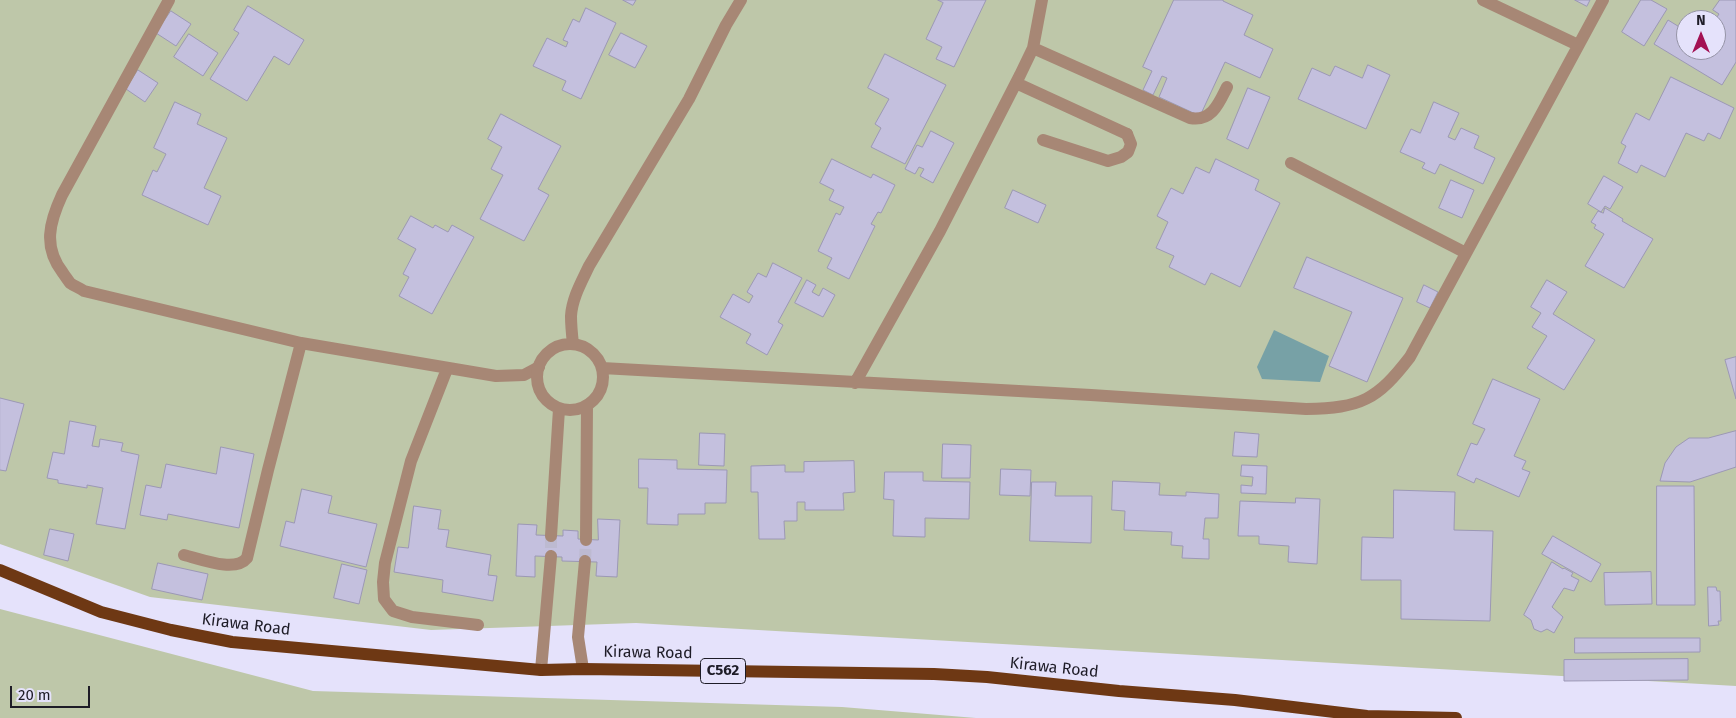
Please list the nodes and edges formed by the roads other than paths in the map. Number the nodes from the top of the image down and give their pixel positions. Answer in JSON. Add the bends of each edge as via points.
{"nodes":[{"id":1,"x":169,"y":0,"type":"edge"},
{"id":2,"x":741,"y":0,"type":"edge"},
{"id":3,"x":1042,"y":0,"type":"edge"},
{"id":4,"x":1483,"y":0,"type":"edge"},
{"id":5,"x":1603,"y":0,"type":"edge"},
{"id":6,"x":1578,"y":45,"type":"junction"},
{"id":7,"x":1033,"y":48,"type":"junction"},
{"id":8,"x":1016,"y":83,"type":"junction"},
{"id":9,"x":1227,"y":87,"type":"dead end"},
{"id":10,"x":1044,"y":140,"type":"dead end"},
{"id":11,"x":1291,"y":163,"type":"dead end"},
{"id":12,"x":1466,"y":253,"type":"junction"},
{"id":13,"x":301,"y":343,"type":"junction"},
{"id":14,"x":573,"y":344,"type":"junction"},
{"id":15,"x":539,"y":367,"type":"junction"},
{"id":16,"x":602,"y":368,"type":"junction"},
{"id":17,"x":446,"y":369,"type":"junction"},
{"id":18,"x":854,"y":383,"type":"junction"},
{"id":19,"x":587,"y":406,"type":"junction"},
{"id":20,"x":559,"y":408,"type":"junction"},
{"id":21,"x":551,"y":536,"type":"tunnel mouth"},
{"id":22,"x":586,"y":540,"type":"tunnel mouth"},
{"id":23,"x":184,"y":555,"type":"dead end"},
{"id":24,"x":551,"y":556,"type":"tunnel mouth"},
{"id":25,"x":586,"y":562,"type":"tunnel mouth"},
{"id":26,"x":0,"y":570,"type":"edge"},
{"id":27,"x":478,"y":625,"type":"dead end"},
{"id":28,"x":583,"y":669,"type":"junction"},
{"id":29,"x":541,"y":670,"type":"junction"},
{"id":30,"x":1456,"y":718,"type":"edge"}],
"edges":[{"from":1,"to":13,"type":"street","via":[[53,214],[49,234],[51,251],[70,282],[84,291]]},
{"from":2,"to":14,"type":"street","via":[[689,99],[580,285],[571,314]]},
{"from":3,"to":7,"type":"street"},
{"from":4,"to":6,"type":"street"},
{"from":5,"to":6,"type":"street"},
{"from":6,"to":12,"type":"street"},
{"from":7,"to":8,"type":"street"},
{"from":7,"to":9,"type":"street","via":[[1190,118],[1200,120],[1208,116]]},
{"from":8,"to":10,"type":"street","via":[[1127,134],[1131,144],[1121,158],[1108,161]]},
{"from":8,"to":18,"type":"street","via":[[940,231]]},
{"from":11,"to":12,"type":"street"},
{"from":12,"to":18,"type":"street","via":[[1410,357],[1398,373],[1373,396],[1335,408],[1306,409]]},
{"from":13,"to":17,"type":"street"},
{"from":13,"to":23,"type":"street","via":[[247,558],[234,566]]},
{"from":14,"to":15,"type":"street","via":[[555,348],[542,359]]},
{"from":14,"to":16,"type":"street","via":[[588,349]]},
{"from":15,"to":17,"type":"street","via":[[515,376]]},
{"from":15,"to":20,"type":"street","via":[[538,384],[545,399]]},
{"from":16,"to":18,"type":"street"},
{"from":16,"to":19,"type":"street","via":[[603,382],[598,396]]},
{"from":17,"to":27,"type":"street","via":[[411,461],[386,563],[384,599],[392,611],[412,617]]},
{"from":19,"to":20,"type":"street","via":[[574,410]]},
{"from":19,"to":22,"type":"street"},
{"from":20,"to":21,"type":"street"},
{"from":24,"to":29,"type":"street"},
{"from":25,"to":28,"type":"street","via":[[578,637]]},
{"from":26,"to":29,"type":"main road","name":"Kirawa Road","number":"C562","via":[[101,612],[232,642]]},
{"from":28,"to":29,"type":"main road","name":"Kirawa Road","number":"C562"},
{"from":28,"to":30,"type":"main road","name":"Kirawa Road","number":"C562","via":[[943,674],[1235,700],[1367,716]]}]}
